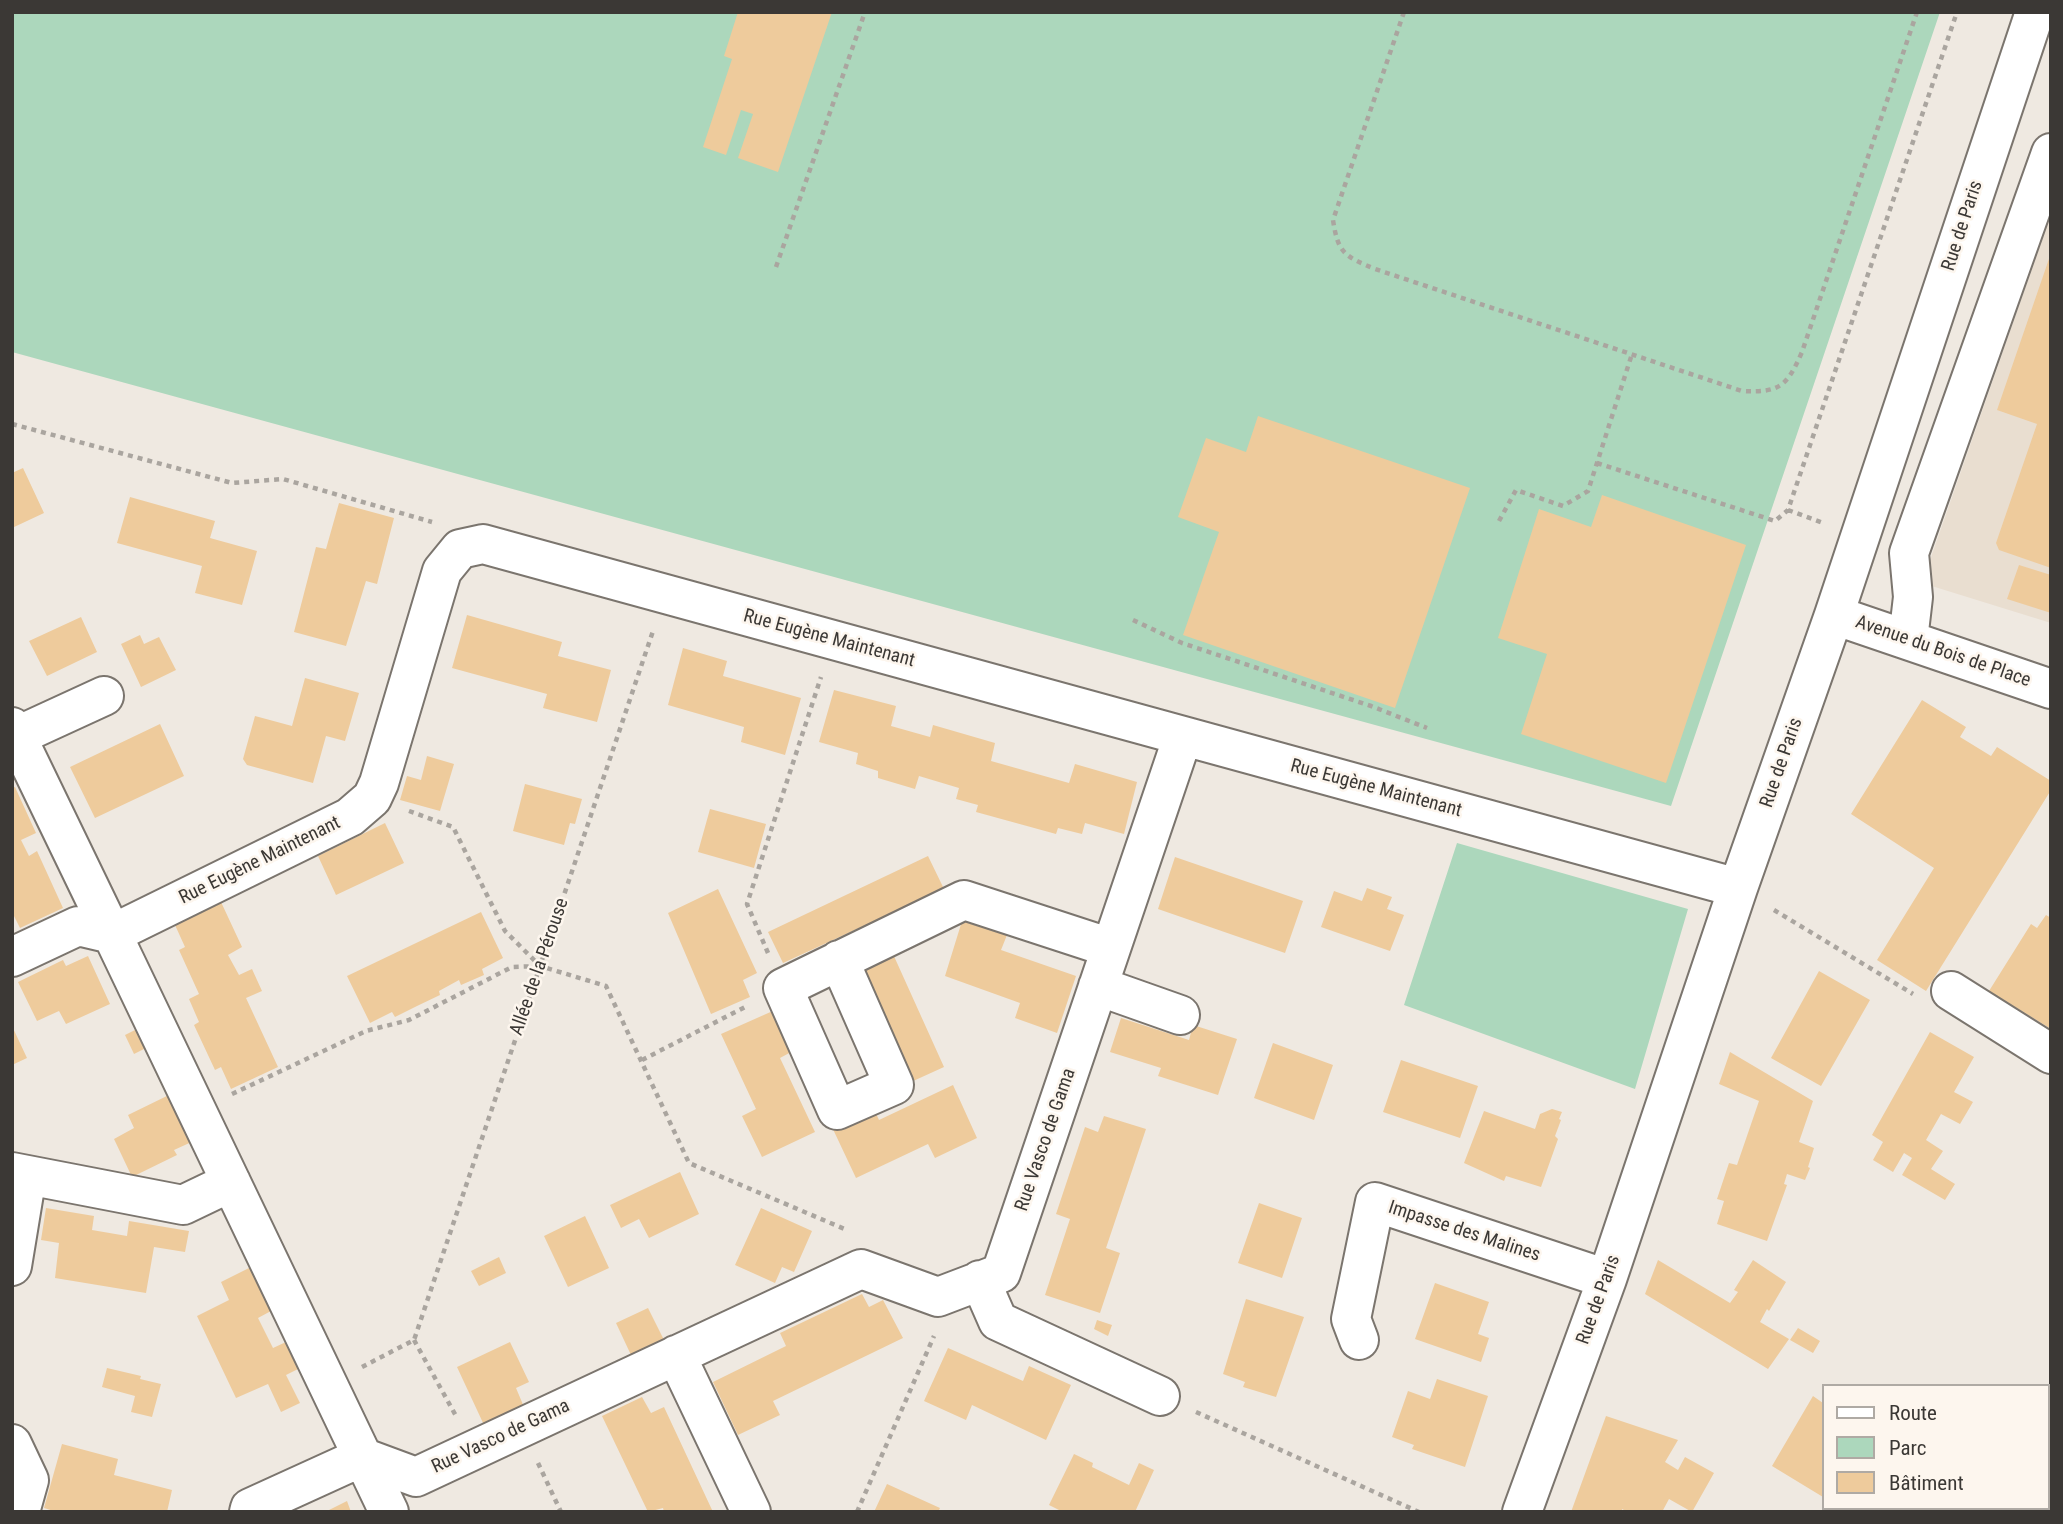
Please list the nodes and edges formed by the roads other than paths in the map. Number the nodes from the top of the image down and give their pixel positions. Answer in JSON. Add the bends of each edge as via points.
{"nodes":[{"id":1,"x":2035,"y":12,"type":"edge"},
{"id":2,"x":2051,"y":153,"type":"edge"},
{"id":3,"x":1835,"y":615,"type":"junction"},
{"id":4,"x":1908,"y":640,"type":"junction"},
{"id":5,"x":2051,"y":690,"type":"edge"},
{"id":6,"x":104,"y":696,"type":"dead end"},
{"id":7,"x":14,"y":732,"type":"edge"},
{"id":8,"x":1183,"y":736,"type":"junction"},
{"id":9,"x":1738,"y":888,"type":"junction"},
{"id":10,"x":111,"y":934,"type":"junction"},
{"id":11,"x":1111,"y":948,"type":"junction"},
{"id":12,"x":12,"y":957,"type":"edge"},
{"id":13,"x":839,"y":960,"type":"junction"},
{"id":14,"x":1098,"y":986,"type":"junction"},
{"id":15,"x":1951,"y":991,"type":"road end"},
{"id":16,"x":1180,"y":1015,"type":"dead end"},
{"id":17,"x":2051,"y":1054,"type":"edge"},
{"id":18,"x":20,"y":1174,"type":"edge"},
{"id":19,"x":231,"y":1182,"type":"junction"},
{"id":20,"x":12,"y":1266,"type":"edge"},
{"id":21,"x":1607,"y":1279,"type":"junction"},
{"id":22,"x":967,"y":1285,"type":"junction"},
{"id":23,"x":1359,"y":1340,"type":"dead end"},
{"id":24,"x":676,"y":1355,"type":"junction"},
{"id":25,"x":1160,"y":1396,"type":"road end"},
{"id":26,"x":12,"y":1444,"type":"edge"},
{"id":27,"x":362,"y":1457,"type":"junction"},
{"id":28,"x":20,"y":1512,"type":"edge"},
{"id":29,"x":249,"y":1512,"type":"edge"},
{"id":30,"x":389,"y":1512,"type":"edge"},
{"id":31,"x":751,"y":1512,"type":"edge"},
{"id":32,"x":1522,"y":1512,"type":"edge"}],
"edges":[{"from":1,"to":3,"type":"street","name":"Rue de Paris"},
{"from":2,"to":4,"type":"street","via":[[1909,553],[1913,597]]},
{"from":3,"to":4,"type":"street","name":"Avenue du Bois de Place"},
{"from":3,"to":9,"type":"street","name":"Rue de Paris"},
{"from":4,"to":5,"type":"street","name":"Avenue du Bois de Place"},
{"from":6,"to":7,"type":"street"},
{"from":7,"to":10,"type":"street"},
{"from":8,"to":9,"type":"street","name":"Rue Eugène Maintenant"},
{"from":8,"to":10,"type":"street","name":"Rue Eugène Maintenant","via":[[483,544],[460,549],[442,571],[372,798],[350,817]]},
{"from":8,"to":11,"type":"street","name":"Rue Vasco de Gama"},
{"from":9,"to":21,"type":"street","name":"Rue de Paris"},
{"from":10,"to":12,"type":"street","via":[[78,926]]},
{"from":10,"to":19,"type":"street"},
{"from":11,"to":13,"type":"street","via":[[964,900]]},
{"from":11,"to":14,"type":"street","name":"Rue Vasco de Gama"},
{"from":13,"to":13,"type":"street","via":[[783,988],[837,1110],[894,1085]]},
{"from":14,"to":16,"type":"street"},
{"from":14,"to":22,"type":"street","name":"Rue Vasco de Gama","via":[[1001,1273]]},
{"from":15,"to":17,"type":"street"},
{"from":18,"to":19,"type":"street","via":[[183,1205]]},
{"from":18,"to":20,"type":"street"},
{"from":19,"to":27,"type":"street"},
{"from":21,"to":23,"type":"street","name":"Impasse des Malines","via":[[1375,1202],[1351,1319]]},
{"from":21,"to":32,"type":"street","name":"Rue de Paris"},
{"from":22,"to":24,"type":"street","name":"Rue Vasco de Gama","via":[[938,1297],[861,1269]]},
{"from":22,"to":25,"type":"street","via":[[998,1321]]},
{"from":24,"to":27,"type":"street","name":"Rue Vasco de Gama","via":[[416,1477]]},
{"from":24,"to":31,"type":"street"},
{"from":26,"to":28,"type":"street","via":[[29,1480]]},
{"from":27,"to":29,"type":"street"},
{"from":27,"to":30,"type":"street"}]}
